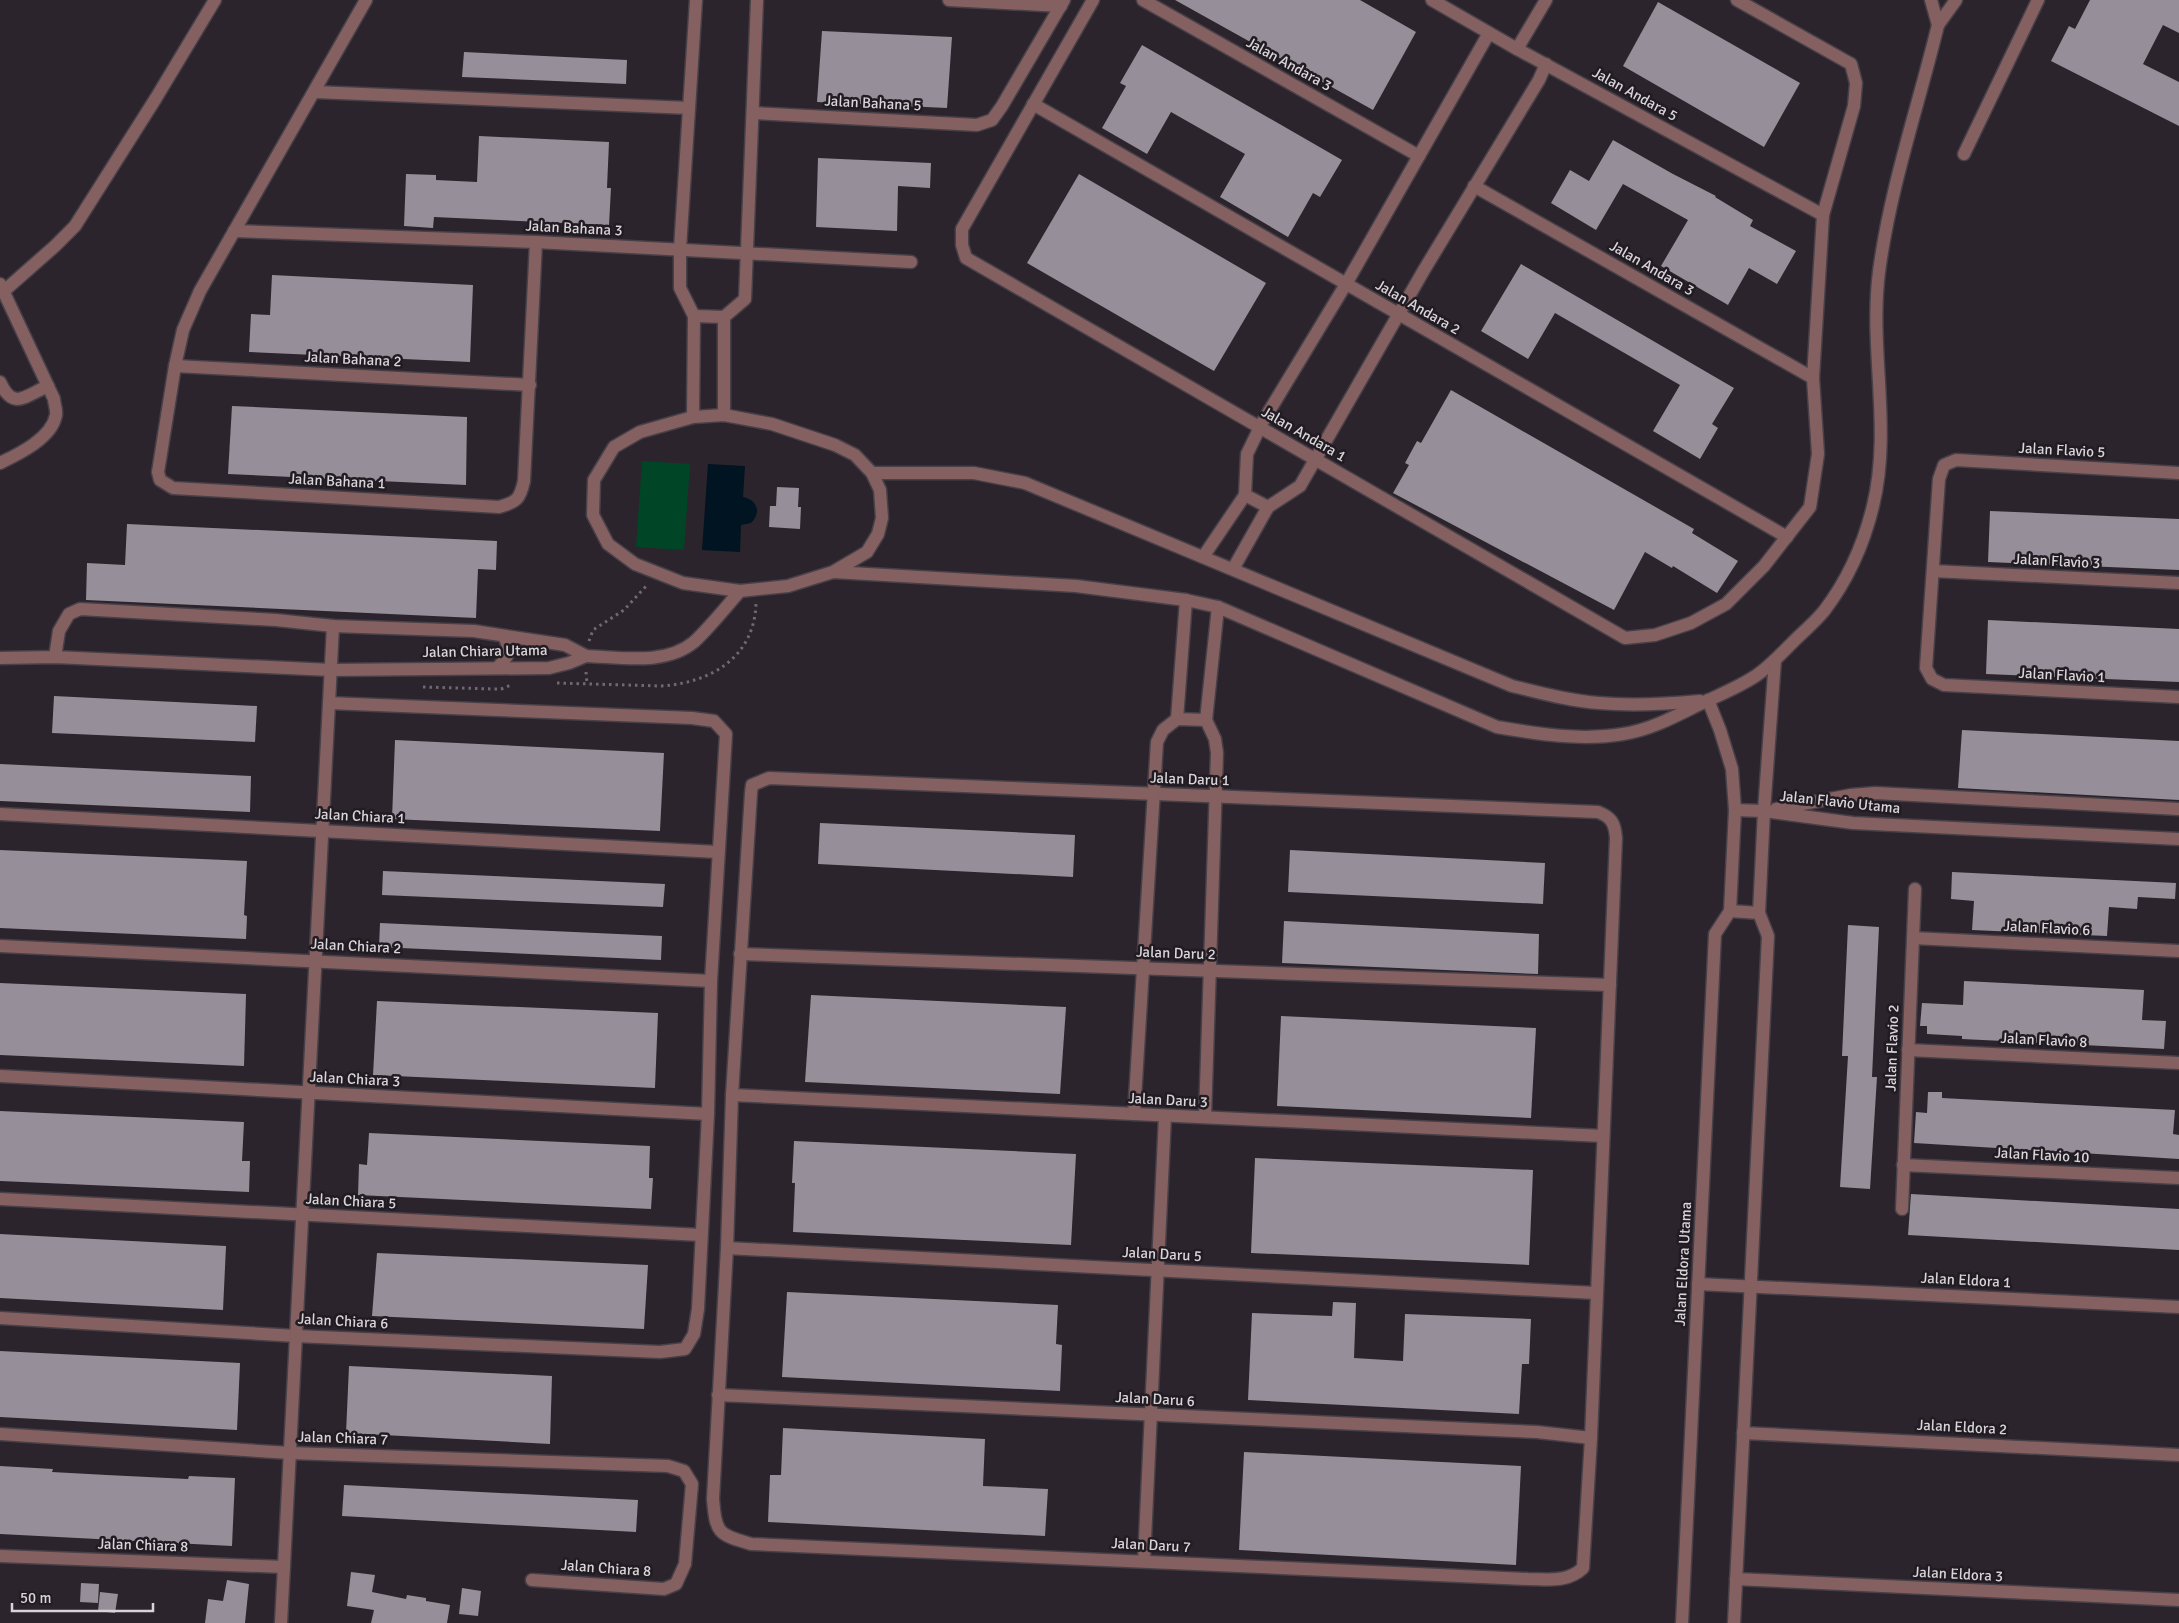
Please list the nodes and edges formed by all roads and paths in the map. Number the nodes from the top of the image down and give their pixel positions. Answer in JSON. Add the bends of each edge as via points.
{"nodes":[{"id":1,"x":215,"y":0,"type":"edge"},
{"id":2,"x":366,"y":0,"type":"edge"},
{"id":3,"x":696,"y":0,"type":"edge"},
{"id":4,"x":757,"y":0,"type":"edge"},
{"id":5,"x":949,"y":0,"type":"edge"},
{"id":6,"x":960,"y":0,"type":"edge"},
{"id":7,"x":1093,"y":0,"type":"edge"},
{"id":8,"x":1143,"y":0,"type":"edge"},
{"id":9,"x":1432,"y":0,"type":"edge"},
{"id":10,"x":1546,"y":0,"type":"edge"},
{"id":11,"x":1738,"y":0,"type":"edge"},
{"id":12,"x":1931,"y":0,"type":"edge"},
{"id":13,"x":1956,"y":0,"type":"edge"},
{"id":14,"x":2038,"y":0,"type":"edge"},
{"id":15,"x":1063,"y":3,"type":"edge"},
{"id":16,"x":1938,"y":25,"type":"junction"},
{"id":17,"x":1489,"y":33,"type":"junction"},
{"id":18,"x":1518,"y":49,"type":"junction"},
{"id":19,"x":1546,"y":64,"type":"junction"},
{"id":20,"x":315,"y":92,"type":"junction"},
{"id":21,"x":1033,"y":104,"type":"junction"},
{"id":22,"x":689,"y":108,"type":"junction"},
{"id":23,"x":752,"y":113,"type":"junction"},
{"id":24,"x":1964,"y":154,"type":"dead end"},
{"id":25,"x":1419,"y":156,"type":"junction"},
{"id":26,"x":1474,"y":186,"type":"junction"},
{"id":27,"x":1823,"y":215,"type":"junction"},
{"id":28,"x":234,"y":231,"type":"junction"},
{"id":29,"x":536,"y":242,"type":"junction"},
{"id":30,"x":680,"y":250,"type":"junction"},
{"id":31,"x":747,"y":253,"type":"junction"},
{"id":32,"x":911,"y":262,"type":"dead end"},
{"id":33,"x":1346,"y":284,"type":"junction"},
{"id":34,"x":2,"y":287,"type":"edge"},
{"id":35,"x":1399,"y":314,"type":"junction"},
{"id":36,"x":694,"y":316,"type":"junction"},
{"id":37,"x":724,"y":317,"type":"junction"},
{"id":38,"x":175,"y":366,"type":"junction"},
{"id":39,"x":1813,"y":378,"type":"junction"},
{"id":40,"x":0,"y":382,"type":"edge"},
{"id":41,"x":530,"y":385,"type":"junction"},
{"id":42,"x":48,"y":386,"type":"junction"},
{"id":43,"x":724,"y":415,"type":"junction"},
{"id":44,"x":694,"y":416,"type":"junction"},
{"id":45,"x":1260,"y":427,"type":"junction"},
{"id":46,"x":1316,"y":459,"type":"junction"},
{"id":47,"x":0,"y":463,"type":"edge"},
{"id":48,"x":872,"y":473,"type":"junction"},
{"id":49,"x":2179,"y":473,"type":"edge"},
{"id":50,"x":1245,"y":495,"type":"junction"},
{"id":51,"x":1268,"y":507,"type":"junction"},
{"id":52,"x":1787,"y":537,"type":"junction"},
{"id":53,"x":1203,"y":557,"type":"junction"},
{"id":54,"x":1233,"y":569,"type":"junction"},
{"id":55,"x":1933,"y":571,"type":"junction"},
{"id":56,"x":833,"y":572,"type":"junction"},
{"id":57,"x":659,"y":573,"type":"junction"},
{"id":58,"x":2179,"y":583,"type":"edge"},
{"id":59,"x":740,"y":591,"type":"junction"},
{"id":60,"x":1186,"y":600,"type":"junction"},
{"id":61,"x":1218,"y":608,"type":"junction"},
{"id":62,"x":333,"y":626,"type":"junction"},
{"id":63,"x":504,"y":636,"type":"junction"},
{"id":64,"x":586,"y":656,"type":"junction"},
{"id":65,"x":55,"y":657,"type":"junction"},
{"id":66,"x":0,"y":658,"type":"edge"},
{"id":67,"x":1775,"y":660,"type":"junction"},
{"id":68,"x":498,"y":667,"type":"junction"},
{"id":69,"x":331,"y":670,"type":"junction"},
{"id":70,"x":2179,"y":697,"type":"edge"},
{"id":71,"x":1708,"y":700,"type":"junction"},
{"id":72,"x":329,"y":703,"type":"junction"},
{"id":73,"x":1177,"y":718,"type":"junction"},
{"id":74,"x":1206,"y":720,"type":"junction"},
{"id":75,"x":1153,"y":793,"type":"junction"},
{"id":76,"x":1216,"y":796,"type":"junction"},
{"id":77,"x":2179,"y":809,"type":"edge"},
{"id":78,"x":1736,"y":810,"type":"junction"},
{"id":79,"x":1764,"y":811,"type":"junction"},
{"id":80,"x":0,"y":814,"type":"edge"},
{"id":81,"x":322,"y":830,"type":"junction"},
{"id":82,"x":2179,"y":839,"type":"edge"},
{"id":83,"x":718,"y":852,"type":"junction"},
{"id":84,"x":1915,"y":889,"type":"dead end"},
{"id":85,"x":1730,"y":911,"type":"junction"},
{"id":86,"x":1760,"y":913,"type":"junction"},
{"id":87,"x":1913,"y":938,"type":"junction"},
{"id":88,"x":0,"y":946,"type":"edge"},
{"id":89,"x":2179,"y":951,"type":"edge"},
{"id":90,"x":740,"y":954,"type":"junction"},
{"id":91,"x":316,"y":960,"type":"junction"},
{"id":92,"x":1144,"y":968,"type":"junction"},
{"id":93,"x":1210,"y":971,"type":"junction"},
{"id":94,"x":711,"y":980,"type":"junction"},
{"id":95,"x":1610,"y":985,"type":"junction"},
{"id":96,"x":1908,"y":1050,"type":"junction"},
{"id":97,"x":2179,"y":1063,"type":"edge"},
{"id":98,"x":0,"y":1076,"type":"edge"},
{"id":99,"x":309,"y":1093,"type":"junction"},
{"id":100,"x":732,"y":1095,"type":"junction"},
{"id":101,"x":708,"y":1114,"type":"junction"},
{"id":102,"x":1134,"y":1114,"type":"junction"},
{"id":103,"x":1165,"y":1116,"type":"junction"},
{"id":104,"x":1205,"y":1117,"type":"junction"},
{"id":105,"x":1603,"y":1136,"type":"junction"},
{"id":106,"x":1903,"y":1165,"type":"junction"},
{"id":107,"x":2179,"y":1178,"type":"edge"},
{"id":108,"x":0,"y":1199,"type":"edge"},
{"id":109,"x":1902,"y":1209,"type":"dead end"},
{"id":110,"x":302,"y":1214,"type":"junction"},
{"id":111,"x":701,"y":1235,"type":"junction"},
{"id":112,"x":727,"y":1248,"type":"junction"},
{"id":113,"x":1158,"y":1270,"type":"junction"},
{"id":114,"x":1698,"y":1284,"type":"junction"},
{"id":115,"x":1750,"y":1287,"type":"junction"},
{"id":116,"x":1596,"y":1293,"type":"junction"},
{"id":117,"x":2179,"y":1307,"type":"edge"},
{"id":118,"x":0,"y":1318,"type":"edge"},
{"id":119,"x":296,"y":1336,"type":"junction"},
{"id":120,"x":718,"y":1395,"type":"junction"},
{"id":121,"x":1152,"y":1415,"type":"junction"},
{"id":122,"x":1743,"y":1433,"type":"junction"},
{"id":123,"x":0,"y":1434,"type":"edge"},
{"id":124,"x":1591,"y":1438,"type":"junction"},
{"id":125,"x":290,"y":1453,"type":"junction"},
{"id":126,"x":2179,"y":1455,"type":"edge"},
{"id":127,"x":0,"y":1556,"type":"edge"},
{"id":128,"x":1144,"y":1560,"type":"junction"},
{"id":129,"x":284,"y":1567,"type":"junction"},
{"id":130,"x":532,"y":1580,"type":"dead end"},
{"id":131,"x":1736,"y":1580,"type":"junction"},
{"id":132,"x":676,"y":1584,"type":"joint"},
{"id":133,"x":2179,"y":1600,"type":"edge"},
{"id":134,"x":281,"y":1623,"type":"edge"},
{"id":135,"x":1682,"y":1623,"type":"edge"},
{"id":136,"x":1734,"y":1623,"type":"edge"}],
"edges":[{"from":1,"to":34,"type":"street","via":[[76,226]]},
{"from":2,"to":20,"type":"street"},
{"from":3,"to":22,"type":"street"},
{"from":4,"to":23,"type":"street"},
{"from":5,"to":6,"type":"street"},
{"from":6,"to":15,"type":"street"},
{"from":7,"to":21,"type":"street"},
{"from":8,"to":25,"type":"street","name":"Jalan Andara 3"},
{"from":9,"to":17,"type":"street","name":"Jalan Andara 5"},
{"from":10,"to":18,"type":"street"},
{"from":11,"to":27,"type":"street","via":[[1851,64],[1856,82],[1854,106]]},
{"from":12,"to":16,"type":"street"},
{"from":13,"to":16,"type":"street"},
{"from":14,"to":24,"type":"street"},
{"from":15,"to":23,"type":"street","name":"Jalan Bahana 5","via":[[992,120],[977,125]]},
{"from":16,"to":67,"type":"street","via":[[1888,211],[1879,274],[1876,337],[1882,446],[1873,506],[1850,571],[1823,612]]},
{"from":17,"to":18,"type":"street","name":"Jalan Andara 5"},
{"from":17,"to":25,"type":"street"},
{"from":18,"to":19,"type":"street","name":"Jalan Andara 5"},
{"from":19,"to":26,"type":"street"},
{"from":19,"to":27,"type":"street","name":"Jalan Andara 5"},
{"from":20,"to":22,"type":"street"},
{"from":20,"to":28,"type":"street"},
{"from":21,"to":33,"type":"street","name":"Jalan Andara 2"},
{"from":21,"to":45,"type":"street","name":"Jalan Andara 1","via":[[962,229],[966,258]]},
{"from":22,"to":30,"type":"street"},
{"from":23,"to":31,"type":"street"},
{"from":25,"to":33,"type":"street"},
{"from":26,"to":35,"type":"street"},
{"from":26,"to":39,"type":"street","name":"Jalan Andara 3"},
{"from":27,"to":39,"type":"street"},
{"from":28,"to":29,"type":"street","name":"Jalan Bahana 3"},
{"from":28,"to":38,"type":"street","via":[[183,330]]},
{"from":29,"to":30,"type":"street","name":"Jalan Bahana 3"},
{"from":29,"to":41,"type":"street"},
{"from":30,"to":31,"type":"street","name":"Jalan Bahana 3"},
{"from":30,"to":36,"type":"street","via":[[680,288]]},
{"from":31,"to":32,"type":"street","name":"Jalan Bahana 3"},
{"from":31,"to":37,"type":"street","via":[[745,300]]},
{"from":33,"to":35,"type":"street","name":"Jalan Andara 2"},
{"from":33,"to":45,"type":"street"},
{"from":34,"to":42,"type":"street"},
{"from":35,"to":46,"type":"street"},
{"from":35,"to":52,"type":"street","name":"Jalan Andara 2"},
{"from":36,"to":37,"type":"street"},
{"from":36,"to":44,"type":"street"},
{"from":37,"to":43,"type":"street"},
{"from":38,"to":41,"type":"street","name":"Jalan Bahana 2"},
{"from":38,"to":41,"type":"street","name":"Jalan Bahana 1","via":[[158,472],[160,480],[173,488],[499,507],[513,503],[521,494]]},
{"from":39,"to":52,"type":"street","via":[[1818,454],[1810,507]]},
{"from":40,"to":42,"type":"street","via":[[13,400]]},
{"from":42,"to":47,"type":"street","via":[[56,415],[44,436]]},
{"from":43,"to":44,"type":"street"},
{"from":43,"to":48,"type":"street","via":[[772,424],[835,446],[855,455]]},
{"from":44,"to":57,"type":"street","via":[[640,432],[614,447],[594,480],[594,515],[608,544],[635,564]]},
{"from":45,"to":46,"type":"street","name":"Jalan Andara 1"},
{"from":45,"to":50,"type":"street","via":[[1246,454]]},
{"from":46,"to":51,"type":"street","via":[[1300,486]]},
{"from":46,"to":52,"type":"street","name":"Jalan Andara 1","via":[[1625,638],[1655,635],[1691,623],[1726,604],[1764,566]]},
{"from":48,"to":53,"type":"street","via":[[974,473],[1025,483]]},
{"from":48,"to":56,"type":"street","via":[[880,490],[882,518],[878,534],[866,552]]},
{"from":49,"to":55,"type":"street","name":"Jalan Flavio 5","via":[[1956,460],[1944,466],[1939,479]]},
{"from":50,"to":51,"type":"street"},
{"from":50,"to":53,"type":"street"},
{"from":51,"to":54,"type":"street"},
{"from":53,"to":54,"type":"street"},
{"from":54,"to":71,"type":"street","via":[[1512,686],[1598,703],[1666,704]]},
{"from":55,"to":58,"type":"street","name":"Jalan Flavio 3"},
{"from":55,"to":70,"type":"street","name":"Jalan Flavio 1","via":[[1926,668],[1932,679],[1944,685]]},
{"from":56,"to":59,"type":"street","via":[[788,586]]},
{"from":56,"to":60,"type":"street","via":[[1076,586]]},
{"from":57,"to":59,"type":"street","via":[[684,583]]},
{"from":57,"to":64,"type":"path","via":[[624,610],[593,630]]},
{"from":59,"to":64,"type":"street","via":[[693,643],[670,655],[648,658]]},
{"from":60,"to":61,"type":"street"},
{"from":60,"to":73,"type":"street"},
{"from":61,"to":71,"type":"street","via":[[1497,727],[1544,735],[1623,734],[1651,728]]},
{"from":61,"to":74,"type":"street"},
{"from":62,"to":63,"type":"street","name":"Jalan Chiara Utama","via":[[474,631]]},
{"from":62,"to":65,"type":"street","name":"Jalan Chiara Utama","via":[[80,609],[69,614],[59,631]]},
{"from":62,"to":69,"type":"street"},
{"from":63,"to":64,"type":"street","name":"Jalan Chiara Utama","via":[[565,646]]},
{"from":63,"to":68,"type":"street","via":[[508,658]]},
{"from":64,"to":68,"type":"street","name":"Jalan Chiara Utama","via":[[549,668]]},
{"from":65,"to":66,"type":"street","name":"Jalan Chiara Utama"},
{"from":65,"to":69,"type":"street","name":"Jalan Chiara Utama"},
{"from":67,"to":71,"type":"street","via":[[1756,676]]},
{"from":67,"to":79,"type":"street"},
{"from":68,"to":69,"type":"street","name":"Jalan Chiara Utama"},
{"from":69,"to":72,"type":"street"},
{"from":71,"to":78,"type":"street","via":[[1732,769]]},
{"from":72,"to":81,"type":"street"},
{"from":72,"to":83,"type":"street","via":[[714,721],[726,734]]},
{"from":73,"to":74,"type":"street"},
{"from":73,"to":75,"type":"street","via":[[1163,730],[1157,742]]},
{"from":74,"to":76,"type":"street","via":[[1215,739],[1217,753]]},
{"from":75,"to":76,"type":"street","name":"Jalan Daru 1"},
{"from":75,"to":90,"type":"street","name":"Jalan Daru 1","via":[[769,778],[752,785]]},
{"from":75,"to":92,"type":"street"},
{"from":76,"to":93,"type":"street"},
{"from":76,"to":95,"type":"street","name":"Jalan Daru 1","via":[[1598,812],[1608,816],[1615,826],[1616,838]]},
{"from":77,"to":79,"type":"street","name":"Jalan Flavio Utama","via":[[1875,793]]},
{"from":78,"to":79,"type":"street"},
{"from":78,"to":85,"type":"street"},
{"from":79,"to":82,"type":"street","name":"Jalan Flavio Utama","via":[[1853,823]]},
{"from":79,"to":86,"type":"street"},
{"from":80,"to":81,"type":"street","name":"Jalan Chiara 1"},
{"from":81,"to":83,"type":"street","name":"Jalan Chiara 1"},
{"from":81,"to":91,"type":"street"},
{"from":83,"to":94,"type":"street"},
{"from":84,"to":87,"type":"street","name":"Jalan Flavio 2"},
{"from":85,"to":86,"type":"street"},
{"from":85,"to":114,"type":"street","name":"Jalan Eldora Utama","via":[[1715,934]]},
{"from":86,"to":115,"type":"street","via":[[1768,936]]},
{"from":87,"to":89,"type":"street","name":"Jalan Flavio 6"},
{"from":87,"to":96,"type":"street","name":"Jalan Flavio 2"},
{"from":88,"to":91,"type":"street","name":"Jalan Chiara 2"},
{"from":90,"to":92,"type":"street","name":"Jalan Daru 2"},
{"from":90,"to":100,"type":"street"},
{"from":91,"to":94,"type":"street","name":"Jalan Chiara 2"},
{"from":91,"to":99,"type":"street"},
{"from":92,"to":93,"type":"street","name":"Jalan Daru 2"},
{"from":92,"to":102,"type":"street"},
{"from":93,"to":95,"type":"street","name":"Jalan Daru 2"},
{"from":93,"to":104,"type":"street"},
{"from":94,"to":101,"type":"street"},
{"from":95,"to":105,"type":"street"},
{"from":96,"to":97,"type":"street","name":"Jalan Flavio 8"},
{"from":96,"to":106,"type":"street","name":"Jalan Flavio 2"},
{"from":98,"to":99,"type":"street","name":"Jalan Chiara 3"},
{"from":99,"to":101,"type":"street","name":"Jalan Chiara 3"},
{"from":99,"to":110,"type":"street"},
{"from":100,"to":102,"type":"street","name":"Jalan Daru 3"},
{"from":100,"to":112,"type":"street"},
{"from":101,"to":111,"type":"street"},
{"from":102,"to":103,"type":"street","name":"Jalan Daru 3"},
{"from":103,"to":104,"type":"street","name":"Jalan Daru 3"},
{"from":103,"to":113,"type":"street"},
{"from":104,"to":105,"type":"street","name":"Jalan Daru 3"},
{"from":105,"to":116,"type":"street"},
{"from":106,"to":107,"type":"street","name":"Jalan Flavio 10"},
{"from":106,"to":109,"type":"street","name":"Jalan Flavio 2"},
{"from":108,"to":110,"type":"street","name":"Jalan Chiara 5"},
{"from":110,"to":111,"type":"street","name":"Jalan Chiara 5"},
{"from":110,"to":119,"type":"street"},
{"from":111,"to":119,"type":"street","name":"Jalan Chiara 6","via":[[698,1309],[694,1334],[685,1349],[660,1352]]},
{"from":112,"to":113,"type":"street","name":"Jalan Daru 5"},
{"from":112,"to":120,"type":"street"},
{"from":113,"to":116,"type":"street","name":"Jalan Daru 5"},
{"from":113,"to":121,"type":"street"},
{"from":114,"to":115,"type":"street","name":"Jalan Eldora 1"},
{"from":114,"to":135,"type":"street","name":"Jalan Eldora Utama"},
{"from":115,"to":117,"type":"street","name":"Jalan Eldora 1"},
{"from":115,"to":122,"type":"street"},
{"from":116,"to":124,"type":"street"},
{"from":118,"to":119,"type":"street","name":"Jalan Chiara 6"},
{"from":119,"to":125,"type":"street"},
{"from":120,"to":121,"type":"street","name":"Jalan Daru 6"},
{"from":120,"to":128,"type":"street","name":"Jalan Daru 7","via":[[713,1499],[715,1525],[725,1536],[751,1544]]},
{"from":121,"to":124,"type":"street","name":"Jalan Daru 6","via":[[1537,1432]]},
{"from":121,"to":128,"type":"street"},
{"from":122,"to":126,"type":"street","name":"Jalan Eldora 2"},
{"from":122,"to":131,"type":"street"},
{"from":123,"to":125,"type":"street","name":"Jalan Chiara 7"},
{"from":124,"to":128,"type":"street","name":"Jalan Daru 7","via":[[1583,1568],[1563,1579]]},
{"from":125,"to":129,"type":"street"},
{"from":125,"to":132,"type":"street","name":"Jalan Chiara 7","via":[[668,1466],[684,1471],[692,1484],[685,1564]]},
{"from":127,"to":129,"type":"street","name":"Jalan Chiara 8"},
{"from":129,"to":134,"type":"street"},
{"from":130,"to":132,"type":"street","name":"Jalan Chiara 8","via":[[664,1589]]},
{"from":131,"to":133,"type":"street","name":"Jalan Eldora 3"},
{"from":131,"to":136,"type":"street"}]}
